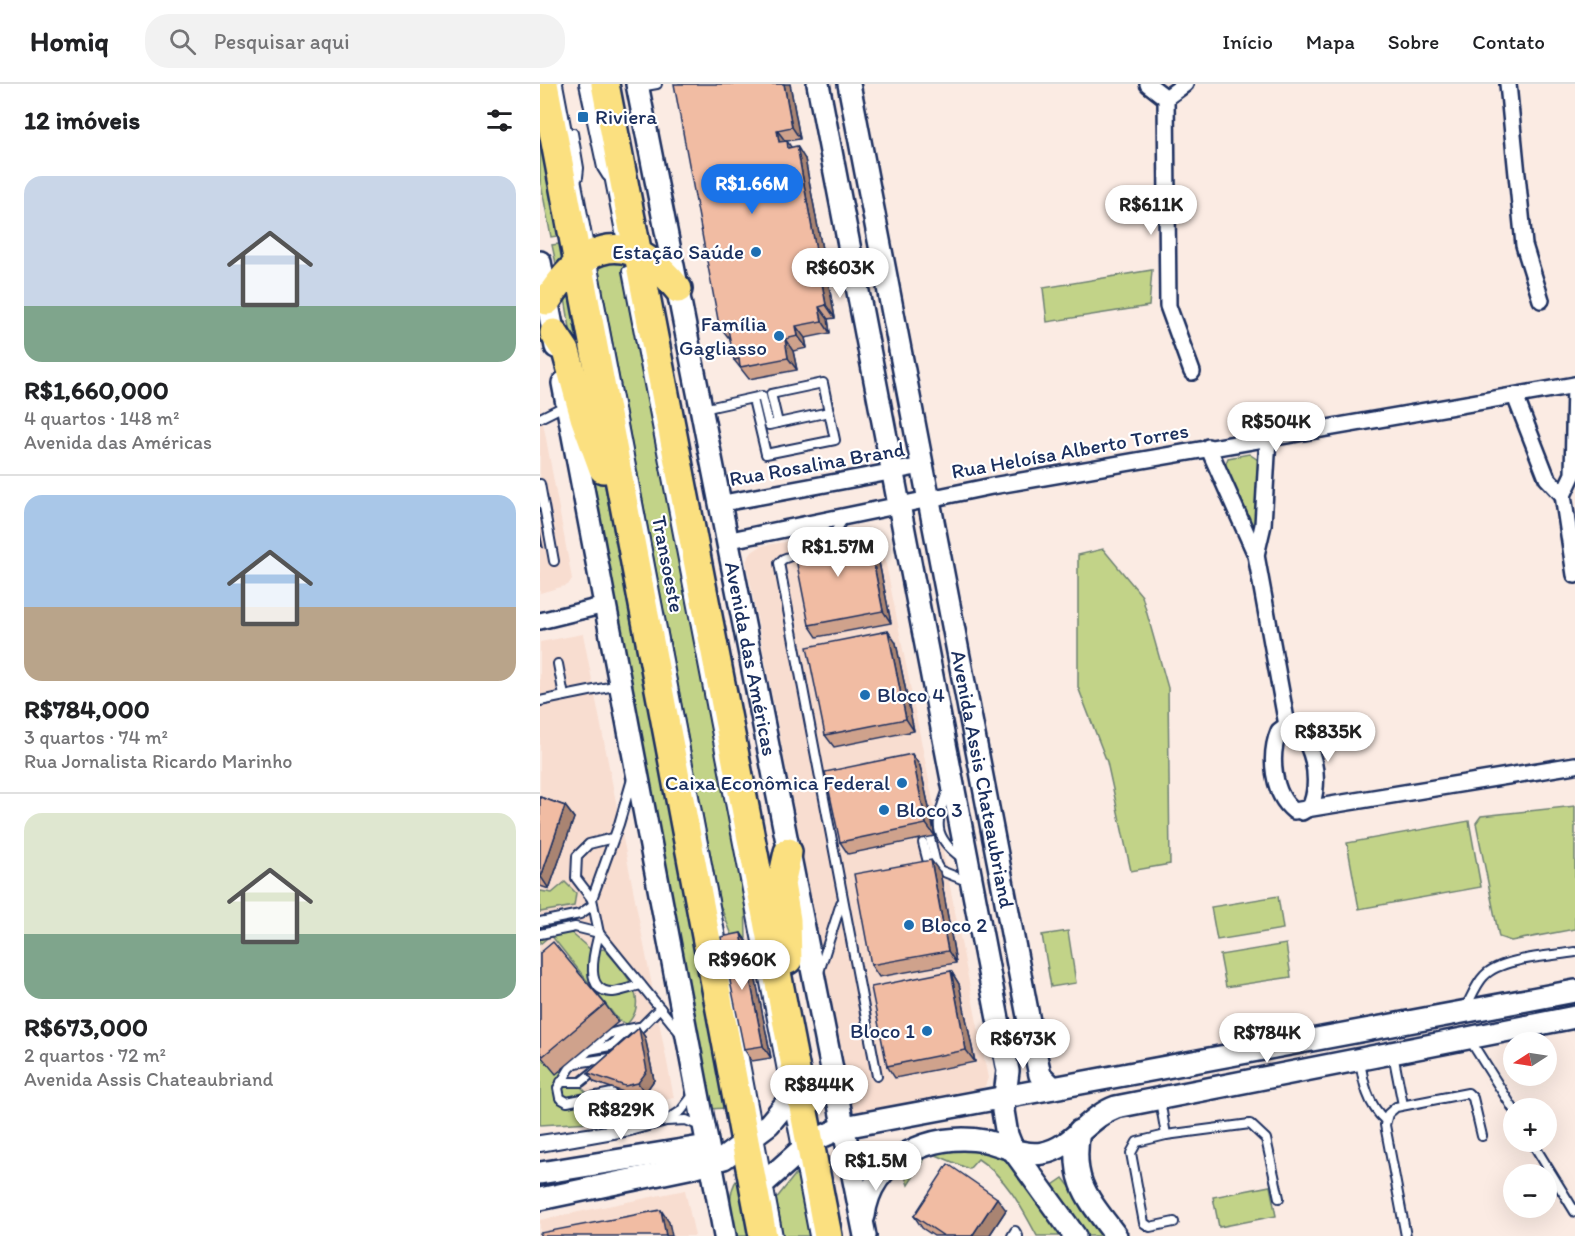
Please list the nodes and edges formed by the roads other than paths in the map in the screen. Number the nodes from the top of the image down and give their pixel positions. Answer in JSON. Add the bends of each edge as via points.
{"nodes":[{"id":1,"x":544,"y":84,"type":"edge"},
{"id":2,"x":561,"y":84,"type":"edge"},
{"id":3,"x":584,"y":84,"type":"edge"},
{"id":4,"x":591,"y":84,"type":"edge"},
{"id":5,"x":605,"y":84,"type":"edge"},
{"id":6,"x":818,"y":84,"type":"edge"},
{"id":7,"x":849,"y":84,"type":"edge"},
{"id":8,"x":1148,"y":84,"type":"edge"},
{"id":9,"x":1185,"y":84,"type":"edge"},
{"id":10,"x":1508,"y":84,"type":"edge"},
{"id":11,"x":644,"y":85,"type":"edge"},
{"id":12,"x":1166,"y":98,"type":"junction"},
{"id":13,"x":610,"y":179,"type":"junction"},
{"id":14,"x":869,"y":187,"type":"junction"},
{"id":15,"x":839,"y":192,"type":"junction"},
{"id":16,"x":878,"y":233,"type":"junction"},
{"id":17,"x":848,"y":239,"type":"junction"},
{"id":18,"x":631,"y":252,"type":"junction"},
{"id":19,"x":584,"y":258,"type":"junction"},
{"id":20,"x":540,"y":262,"type":"edge"},
{"id":21,"x":678,"y":290,"type":"junction"},
{"id":22,"x":1541,"y":300,"type":"dead end"},
{"id":23,"x":548,"y":301,"type":"junction"},
{"id":24,"x":554,"y":333,"type":"junction"},
{"id":25,"x":1192,"y":372,"type":"dead end"},
{"id":26,"x":1575,"y":385,"type":"edge"},
{"id":27,"x":1515,"y":396,"type":"junction"},
{"id":28,"x":753,"y":399,"type":"junction"},
{"id":29,"x":567,"y":404,"type":"junction"},
{"id":30,"x":701,"y":410,"type":"junction"},
{"id":31,"x":829,"y":411,"type":"junction"},
{"id":32,"x":540,"y":418,"type":"edge"},
{"id":33,"x":778,"y":423,"type":"junction"},
{"id":34,"x":1268,"y":437,"type":"junction"},
{"id":35,"x":1208,"y":447,"type":"junction"},
{"id":36,"x":922,"y":466,"type":"junction"},
{"id":37,"x":893,"y":472,"type":"junction"},
{"id":38,"x":540,"y":484,"type":"edge"},
{"id":39,"x":1563,"y":495,"type":"junction"},
{"id":40,"x":928,"y":500,"type":"junction"},
{"id":41,"x":718,"y":504,"type":"junction"},
{"id":42,"x":899,"y":506,"type":"junction"},
{"id":43,"x":845,"y":517,"type":"junction"},
{"id":44,"x":726,"y":541,"type":"junction"},
{"id":45,"x":632,"y":551,"type":"junction"},
{"id":46,"x":1256,"y":555,"type":"junction"},
{"id":47,"x":554,"y":561,"type":"dead end"},
{"id":48,"x":1575,"y":575,"type":"edge"},
{"id":49,"x":948,"y":600,"type":"junction"},
{"id":50,"x":605,"y":605,"type":"junction"},
{"id":51,"x":918,"y":606,"type":"junction"},
{"id":52,"x":540,"y":621,"type":"edge"},
{"id":53,"x":558,"y":664,"type":"dead end"},
{"id":54,"x":620,"y":685,"type":"junction"},
{"id":55,"x":564,"y":696,"type":"junction"},
{"id":56,"x":540,"y":701,"type":"edge"},
{"id":57,"x":1287,"y":725,"type":"junction"},
{"id":58,"x":1575,"y":765,"type":"edge"},
{"id":59,"x":635,"y":766,"type":"junction"},
{"id":60,"x":1302,"y":812,"type":"junction"},
{"id":61,"x":613,"y":838,"type":"junction"},
{"id":62,"x":927,"y":840,"type":"dead end"},
{"id":63,"x":788,"y":852,"type":"junction"},
{"id":64,"x":970,"y":872,"type":"junction"},
{"id":65,"x":592,"y":902,"type":"junction"},
{"id":66,"x":842,"y":902,"type":"junction"},
{"id":67,"x":540,"y":922,"type":"edge"},
{"id":68,"x":599,"y":933,"type":"junction"},
{"id":69,"x":540,"y":934,"type":"edge"},
{"id":70,"x":1575,"y":952,"type":"edge"},
{"id":71,"x":816,"y":982,"type":"junction"},
{"id":72,"x":641,"y":985,"type":"junction"},
{"id":73,"x":1575,"y":991,"type":"edge"},
{"id":74,"x":783,"y":1003,"type":"junction"},
{"id":75,"x":660,"y":1008,"type":"junction"},
{"id":76,"x":1463,"y":1012,"type":"junction"},
{"id":77,"x":1575,"y":1017,"type":"edge"},
{"id":78,"x":639,"y":1027,"type":"junction"},
{"id":79,"x":1032,"y":1037,"type":"junction"},
{"id":80,"x":1468,"y":1037,"type":"junction"},
{"id":81,"x":688,"y":1042,"type":"junction"},
{"id":82,"x":1003,"y":1043,"type":"junction"},
{"id":83,"x":1392,"y":1052,"type":"junction"},
{"id":84,"x":1238,"y":1055,"type":"junction"},
{"id":85,"x":610,"y":1058,"type":"junction"},
{"id":86,"x":1359,"y":1059,"type":"junction"},
{"id":87,"x":575,"y":1063,"type":"junction"},
{"id":88,"x":877,"y":1076,"type":"dead end"},
{"id":89,"x":1242,"y":1081,"type":"junction"},
{"id":90,"x":561,"y":1082,"type":"junction"},
{"id":91,"x":1053,"y":1088,"type":"junction"},
{"id":92,"x":697,"y":1090,"type":"junction"},
{"id":93,"x":612,"y":1094,"type":"dead end"},
{"id":94,"x":793,"y":1095,"type":"junction"},
{"id":95,"x":1007,"y":1098,"type":"junction"},
{"id":96,"x":1160,"y":1098,"type":"junction"},
{"id":97,"x":1506,"y":1098,"type":"edge"},
{"id":98,"x":1403,"y":1106,"type":"junction"},
{"id":99,"x":1385,"y":1120,"type":"junction"},
{"id":100,"x":666,"y":1121,"type":"junction"},
{"id":101,"x":650,"y":1124,"type":"junction"},
{"id":102,"x":843,"y":1127,"type":"junction"},
{"id":103,"x":1079,"y":1131,"type":"junction"},
{"id":104,"x":1166,"y":1135,"type":"junction"},
{"id":105,"x":1482,"y":1136,"type":"dead end"},
{"id":106,"x":752,"y":1138,"type":"junction"},
{"id":107,"x":540,"y":1140,"type":"edge"},
{"id":108,"x":707,"y":1146,"type":"junction"},
{"id":109,"x":804,"y":1146,"type":"junction"},
{"id":110,"x":540,"y":1147,"type":"edge"},
{"id":111,"x":1013,"y":1150,"type":"junction"},
{"id":112,"x":1538,"y":1152,"type":"edge"},
{"id":113,"x":646,"y":1167,"type":"junction"},
{"id":114,"x":540,"y":1173,"type":"edge"},
{"id":115,"x":760,"y":1193,"type":"junction"},
{"id":116,"x":540,"y":1198,"type":"edge"},
{"id":117,"x":1279,"y":1198,"type":"dead end"},
{"id":118,"x":1575,"y":1212,"type":"edge"},
{"id":119,"x":1174,"y":1222,"type":"dead end"},
{"id":120,"x":864,"y":1229,"type":"edge"},
{"id":121,"x":724,"y":1236,"type":"edge"},
{"id":122,"x":752,"y":1236,"type":"edge"},
{"id":123,"x":763,"y":1236,"type":"edge"},
{"id":124,"x":778,"y":1236,"type":"edge"},
{"id":125,"x":814,"y":1236,"type":"edge"},
{"id":126,"x":828,"y":1236,"type":"edge"},
{"id":127,"x":1012,"y":1236,"type":"edge"},
{"id":128,"x":1018,"y":1236,"type":"edge"},
{"id":129,"x":1075,"y":1236,"type":"edge"},
{"id":130,"x":1103,"y":1236,"type":"edge"},
{"id":131,"x":1116,"y":1236,"type":"edge"},
{"id":132,"x":1406,"y":1236,"type":"edge"}],
"edges":[{"from":1,"to":19,"type":"highway"},
{"from":2,"to":19,"type":"lane","name":"Transoeste","via":[[579,168]]},
{"from":3,"to":13,"type":"lane","name":"Transoeste","via":[[602,168]]},
{"from":4,"to":13,"type":"lane","name":"Transoeste"},
{"from":5,"to":18,"type":"highway","name":"Avenida das Américas"},
{"from":6,"to":15,"type":"street","name":"Avenida Assis Chateaubriand"},
{"from":7,"to":14,"type":"street","name":"Avenida Assis Chateaubriand"},
{"from":8,"to":12,"type":"street"},
{"from":9,"to":12,"type":"street"},
{"from":10,"to":22,"type":"street","via":[[1524,245]]},
{"from":11,"to":21,"type":"street","name":"Avenida das Américas"},
{"from":12,"to":25,"type":"street","via":[[1168,306]]},
{"from":13,"to":18,"type":"lane","name":"Transoeste"},
{"from":14,"to":15,"type":"street","via":[[856,199]]},
{"from":14,"to":16,"type":"street","name":"Avenida Assis Chateaubriand"},
{"from":15,"to":17,"type":"street","name":"Avenida Assis Chateaubriand"},
{"from":16,"to":17,"type":"street","via":[[870,225],[860,225]]},
{"from":16,"to":36,"type":"street","name":"Avenida Assis Chateaubriand"},
{"from":17,"to":37,"type":"street","name":"Avenida Assis Chateaubriand"},
{"from":18,"to":19,"type":"highway","via":[[607,249]]},
{"from":18,"to":21,"type":"highway","via":[[665,274]]},
{"from":18,"to":74,"type":"highway","name":"Avenida das Américas"},
{"from":18,"to":94,"type":"lane","name":"Transoeste","via":[[755,939],[753,950],[772,1048],[779,1055]]},
{"from":19,"to":23,"type":"highway","via":[[560,281]]},
{"from":19,"to":45,"type":"highway"},
{"from":19,"to":106,"type":"lane","name":"Transoeste","via":[[747,1049]]},
{"from":20,"to":23,"type":"street"},
{"from":21,"to":30,"type":"street","name":"Avenida das Américas"},
{"from":23,"to":24,"type":"street"},
{"from":24,"to":29,"type":"street"},
{"from":24,"to":45,"type":"highway","via":[[566,351],[613,513],[623,540]]},
{"from":26,"to":27,"type":"street","name":"Rua Heloísa Alberto Torres"},
{"from":26,"to":39,"type":"street","via":[[1573,474]]},
{"from":27,"to":34,"type":"street","name":"Rua Heloísa Alberto Torres"},
{"from":27,"to":39,"type":"street","via":[[1547,478]]},
{"from":28,"to":30,"type":"lane"},
{"from":28,"to":31,"type":"lane","via":[[766,454],[835,440]]},
{"from":28,"to":33,"type":"lane","via":[[762,396],[769,425]]},
{"from":29,"to":32,"type":"lane"},
{"from":29,"to":50,"type":"street"},
{"from":30,"to":41,"type":"street","name":"Avenida das Américas"},
{"from":31,"to":33,"type":"lane"},
{"from":31,"to":33,"type":"lane","via":[[823,383],[771,394]]},
{"from":34,"to":35,"type":"street","name":"Rua Heloísa Alberto Torres"},
{"from":34,"to":46,"type":"street","via":[[1263,525]]},
{"from":35,"to":40,"type":"street","name":"Rua Heloísa Alberto Torres"},
{"from":35,"to":46,"type":"street"},
{"from":36,"to":37,"type":"street","name":"Rua Rosalina Brand"},
{"from":36,"to":40,"type":"street","name":"Avenida Assis Chateaubriand"},
{"from":37,"to":41,"type":"street","name":"Rua Rosalina Brand"},
{"from":37,"to":42,"type":"street","name":"Avenida Assis Chateaubriand"},
{"from":38,"to":47,"type":"lane"},
{"from":39,"to":48,"type":"street"},
{"from":40,"to":42,"type":"street"},
{"from":40,"to":49,"type":"street","name":"Avenida Assis Chateaubriand"},
{"from":41,"to":44,"type":"street","name":"Avenida das Américas"},
{"from":42,"to":43,"type":"street"},
{"from":42,"to":51,"type":"street","name":"Avenida Assis Chateaubriand"},
{"from":43,"to":44,"type":"street"},
{"from":43,"to":66,"type":"lane","via":[[833,536],[779,563]]},
{"from":44,"to":63,"type":"street","name":"Avenida das Américas"},
{"from":45,"to":106,"type":"highway"},
{"from":46,"to":57,"type":"street"},
{"from":49,"to":51,"type":"street","via":[[932,591]]},
{"from":49,"to":79,"type":"street","name":"Avenida Assis Chateaubriand"},
{"from":50,"to":52,"type":"street"},
{"from":50,"to":54,"type":"street"},
{"from":51,"to":64,"type":"street","name":"Avenida Assis Chateaubriand"},
{"from":53,"to":55,"type":"lane"},
{"from":54,"to":55,"type":"lane"},
{"from":54,"to":59,"type":"street"},
{"from":55,"to":56,"type":"lane"},
{"from":57,"to":60,"type":"street","via":[[1295,727],[1308,744],[1316,787],[1310,807]]},
{"from":57,"to":60,"type":"street","via":[[1279,731],[1273,755],[1279,793],[1293,811]]},
{"from":58,"to":60,"type":"street"},
{"from":59,"to":61,"type":"lane"},
{"from":59,"to":81,"type":"street"},
{"from":61,"to":65,"type":"lane"},
{"from":61,"to":65,"type":"lane","via":[[589,844],[577,856],[576,878]]},
{"from":62,"to":64,"type":"lane","via":[[928,865],[940,871]]},
{"from":63,"to":71,"type":"street","name":"Avenida das Américas"},
{"from":63,"to":74,"type":"highway","via":[[781,877],[789,972]]},
{"from":64,"to":82,"type":"street","name":"Avenida Assis Chateaubriand"},
{"from":65,"to":67,"type":"lane","via":[[580,914]]},
{"from":65,"to":68,"type":"lane"},
{"from":66,"to":71,"type":"lane"},
{"from":66,"to":88,"type":"lane"},
{"from":68,"to":69,"type":"lane","via":[[574,927]]},
{"from":68,"to":72,"type":"lane"},
{"from":68,"to":72,"type":"lane","via":[[592,965],[599,986],[613,992]]},
{"from":70,"to":76,"type":"lane","via":[[1495,968],[1484,975]]},
{"from":71,"to":102,"type":"street","name":"Avenida das Américas"},
{"from":72,"to":75,"type":"lane"},
{"from":73,"to":76,"type":"street"},
{"from":74,"to":94,"type":"highway","name":"Avenida das Américas"},
{"from":75,"to":78,"type":"lane"},
{"from":75,"to":81,"type":"lane"},
{"from":76,"to":80,"type":"street"},
{"from":76,"to":84,"type":"street"},
{"from":77,"to":80,"type":"street"},
{"from":78,"to":85,"type":"lane","via":[[637,1034]]},
{"from":78,"to":87,"type":"lane","via":[[629,1029],[610,1046],[589,1050]]},
{"from":79,"to":82,"type":"street","via":[[1020,1051]]},
{"from":79,"to":91,"type":"street","name":"Avenida Assis Chateaubriand","via":[[1040,1075]]},
{"from":80,"to":83,"type":"street"},
{"from":80,"to":97,"type":"lane"},
{"from":81,"to":92,"type":"street"},
{"from":82,"to":95,"type":"street","name":"Avenida Assis Chateaubriand"},
{"from":83,"to":86,"type":"street"},
{"from":83,"to":98,"type":"lane"},
{"from":84,"to":89,"type":"street","via":[[1248,1067]]},
{"from":84,"to":91,"type":"street"},
{"from":85,"to":87,"type":"lane"},
{"from":85,"to":90,"type":"lane","via":[[581,1082]]},
{"from":86,"to":89,"type":"street"},
{"from":86,"to":99,"type":"lane","via":[[1370,1101]]},
{"from":87,"to":90,"type":"lane"},
{"from":89,"to":96,"type":"street"},
{"from":90,"to":93,"type":"lane","via":[[558,1094],[567,1102]]},
{"from":91,"to":95,"type":"street"},
{"from":92,"to":100,"type":"lane","via":[[681,1111]]},
{"from":92,"to":108,"type":"street"},
{"from":94,"to":106,"type":"street"},
{"from":94,"to":109,"type":"highway","name":"Avenida das Américas"},
{"from":95,"to":102,"type":"street"},
{"from":95,"to":111,"type":"street","name":"Avenida Assis Chateaubriand","via":[[1003,1123]]},
{"from":96,"to":103,"type":"street","via":[[1104,1112]]},
{"from":96,"to":104,"type":"lane"},
{"from":98,"to":99,"type":"lane","via":[[1391,1110]]},
{"from":98,"to":105,"type":"lane","via":[[1471,1094]]},
{"from":99,"to":132,"type":"lane"},
{"from":100,"to":101,"type":"lane"},
{"from":100,"to":108,"type":"lane","via":[[686,1120]]},
{"from":101,"to":107,"type":"lane"},
{"from":101,"to":110,"type":"lane"},
{"from":102,"to":109,"type":"street"},
{"from":102,"to":120,"type":"street","name":"Avenida das Américas"},
{"from":103,"to":111,"type":"street","via":[[1065,1144],[1042,1154]]},
{"from":103,"to":131,"type":"street","via":[[1075,1162],[1079,1178],[1086,1195]]},
{"from":104,"to":117,"type":"lane","via":[[1250,1124],[1266,1139]]},
{"from":104,"to":119,"type":"lane","via":[[1137,1142],[1131,1153],[1144,1223],[1150,1227]]},
{"from":106,"to":108,"type":"street","via":[[731,1154]]},
{"from":106,"to":115,"type":"highway"},
{"from":108,"to":113,"type":"street"},
{"from":108,"to":121,"type":"street"},
{"from":109,"to":115,"type":"street"},
{"from":109,"to":125,"type":"lane"},
{"from":109,"to":126,"type":"highway","name":"Avenida das Américas"},
{"from":111,"to":120,"type":"street","via":[[959,1138],[917,1147],[894,1161],[873,1186],[866,1201]]},
{"from":111,"to":129,"type":"street","name":"Avenida Assis Chateaubriand"},
{"from":112,"to":118,"type":"lane"},
{"from":113,"to":114,"type":"street"},
{"from":113,"to":116,"type":"street"},
{"from":115,"to":122,"type":"highway"},
{"from":115,"to":123,"type":"highway"},
{"from":115,"to":124,"type":"lane"},
{"from":127,"to":128,"type":"lane","via":[[1015,1231]]},
{"from":130,"to":131,"type":"street"}]}
